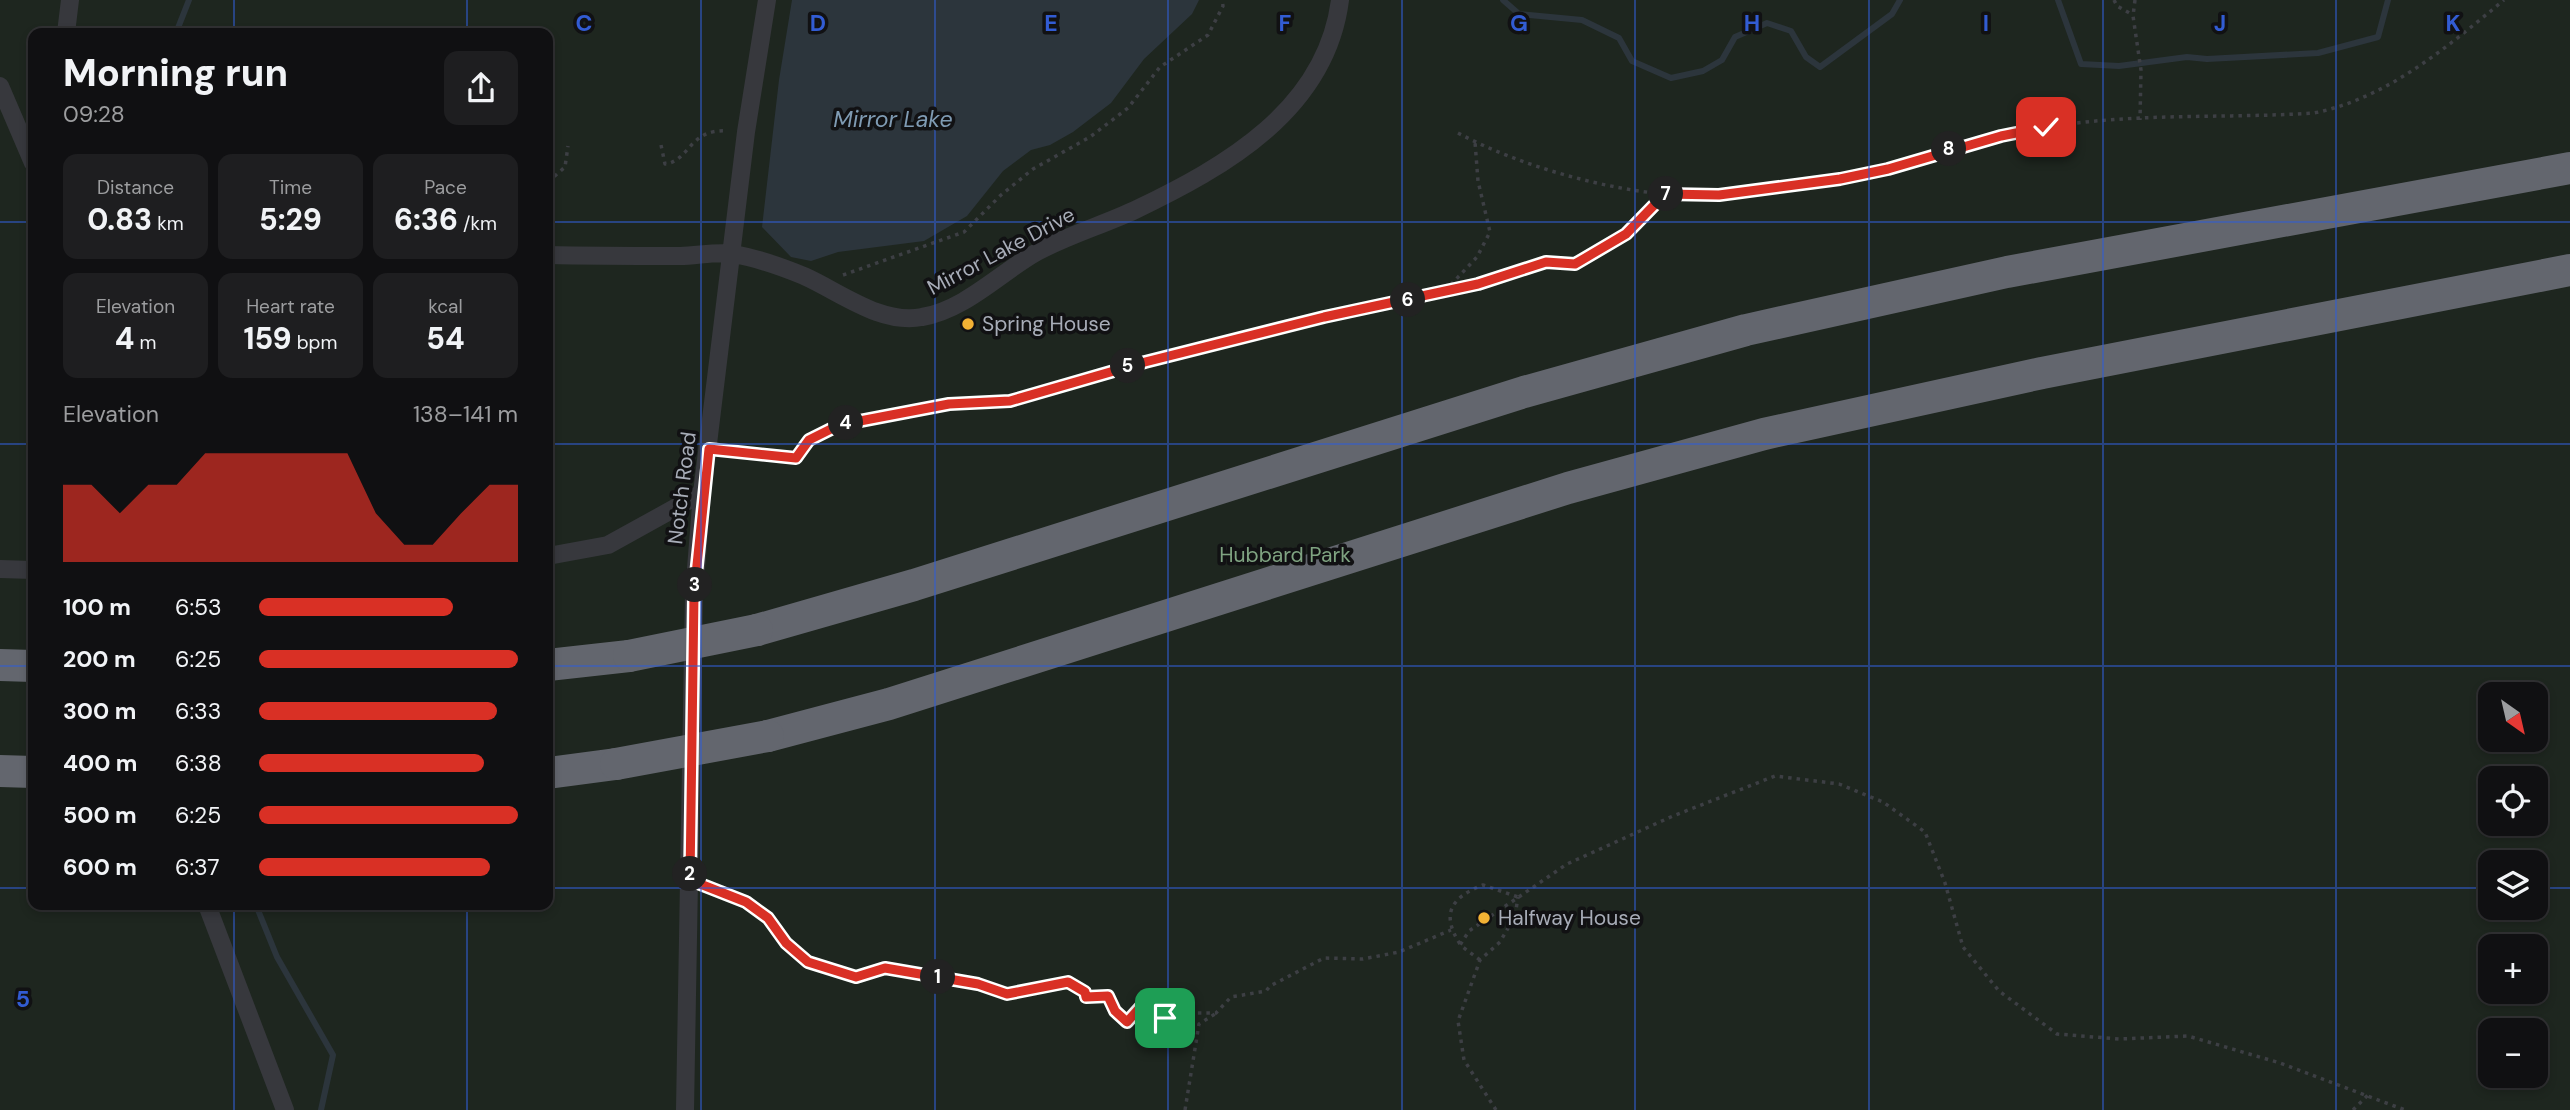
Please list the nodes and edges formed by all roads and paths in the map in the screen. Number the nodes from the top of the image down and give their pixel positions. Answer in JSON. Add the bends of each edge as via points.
{"nodes":[{"id":1,"x":70,"y":0,"type":"edge"},
{"id":2,"x":767,"y":0,"type":"edge"},
{"id":3,"x":1222,"y":0,"type":"edge"},
{"id":4,"x":1340,"y":0,"type":"edge"},
{"id":5,"x":2114,"y":0,"type":"edge"},
{"id":6,"x":2135,"y":0,"type":"edge"},
{"id":7,"x":2504,"y":0,"type":"edge"},
{"id":8,"x":2133,"y":15,"type":"junction"},
{"id":9,"x":67,"y":28,"type":"edge"},
{"id":10,"x":0,"y":86,"type":"edge"},
{"id":11,"x":2140,"y":120,"type":"junction"},
{"id":12,"x":746,"y":132,"type":"junction"},
{"id":13,"x":1458,"y":133,"type":"dead end"},
{"id":14,"x":1475,"y":142,"type":"junction"},
{"id":15,"x":661,"y":145,"type":"dead end"},
{"id":16,"x":568,"y":146,"type":"dead end"},
{"id":17,"x":28,"y":151,"type":"edge"},
{"id":18,"x":2570,"y":169,"type":"edge"},
{"id":19,"x":553,"y":178,"type":"edge"},
{"id":20,"x":1665,"y":194,"type":"junction"},
{"id":21,"x":731,"y":253,"type":"junction"},
{"id":22,"x":553,"y":255,"type":"edge"},
{"id":23,"x":2570,"y":270,"type":"edge"},
{"id":24,"x":822,"y":285,"type":"junction"},
{"id":25,"x":1444,"y":292,"type":"junction"},
{"id":26,"x":709,"y":449,"type":"junction"},
{"id":27,"x":702,"y":493,"type":"junction"},
{"id":28,"x":553,"y":555,"type":"edge"},
{"id":29,"x":0,"y":569,"type":"edge"},
{"id":30,"x":28,"y":570,"type":"edge"},
{"id":31,"x":553,"y":664,"type":"edge"},
{"id":32,"x":0,"y":665,"type":"edge"},
{"id":33,"x":28,"y":666,"type":"edge"},
{"id":34,"x":0,"y":771,"type":"edge"},
{"id":35,"x":28,"y":772,"type":"edge"},
{"id":36,"x":553,"y":772,"type":"edge"},
{"id":37,"x":690,"y":880,"type":"junction"},
{"id":38,"x":1518,"y":897,"type":"junction"},
{"id":39,"x":210,"y":910,"type":"edge"},
{"id":40,"x":1451,"y":930,"type":"junction"},
{"id":41,"x":1461,"y":945,"type":"junction"},
{"id":42,"x":1480,"y":960,"type":"junction"},
{"id":43,"x":1216,"y":1013,"type":"junction"},
{"id":44,"x":2368,"y":1095,"type":"junction"},
{"id":45,"x":285,"y":1110,"type":"edge"},
{"id":46,"x":685,"y":1110,"type":"edge"},
{"id":47,"x":1185,"y":1110,"type":"edge"},
{"id":48,"x":1496,"y":1110,"type":"edge"},
{"id":49,"x":2353,"y":1110,"type":"edge"},
{"id":50,"x":2405,"y":1110,"type":"edge"}],
"edges":[{"from":1,"to":9,"type":"street"},
{"from":2,"to":12,"type":"street","name":"Notch Road"},
{"from":3,"to":24,"type":"path","via":[[1208,35],[1160,67],[1128,108],[1090,137],[1033,169],[964,232],[892,260],[869,263]]},
{"from":4,"to":24,"type":"street","name":"Mirror Lake Drive","via":[[1324,54],[1286,114],[1232,158],[1184,185],[1038,252],[945,310],[922,317],[895,317]]},
{"from":5,"to":8,"type":"path"},
{"from":6,"to":8,"type":"path"},
{"from":7,"to":11,"type":"path","via":[[2396,82],[2342,107],[2276,116]]},
{"from":8,"to":11,"type":"path","via":[[2141,70]]},
{"from":10,"to":17,"type":"street"},
{"from":11,"to":20,"type":"path","via":[[2094,121],[2001,136],[1840,179],[1719,195]]},
{"from":12,"to":15,"type":"path","via":[[715,130],[702,135],[672,163],[665,164]]},
{"from":12,"to":21,"type":"street","name":"Notch Road"},
{"from":13,"to":14,"type":"path"},
{"from":14,"to":20,"type":"path","via":[[1606,184]]},
{"from":14,"to":25,"type":"path","via":[[1490,232],[1477,257]]},
{"from":16,"to":19,"type":"path","via":[[565,167]]},
{"from":18,"to":31,"type":"highway","bridge":true,"via":[[2007,272],[1759,327],[1524,391],[757,631],[629,656]]},
{"from":20,"to":25,"type":"path","via":[[1626,234],[1575,264],[1546,262]]},
{"from":21,"to":22,"type":"street","name":"Mirror Lake Drive"},
{"from":21,"to":24,"type":"street","name":"Mirror Lake Drive"},
{"from":21,"to":26,"type":"street","name":"Notch Road"},
{"from":23,"to":36,"type":"highway","bridge":true,"via":[[1995,382],[1741,440],[1568,488],[889,704],[768,736]]},
{"from":25,"to":26,"type":"path","via":[[1132,365],[1010,401],[949,404],[839,425],[809,440],[796,458]]},
{"from":26,"to":27,"type":"street","name":"Notch Road"},
{"from":27,"to":28,"type":"street","via":[[608,545]]},
{"from":27,"to":37,"type":"street","name":"Notch Road","via":[[694,594]]},
{"from":29,"to":30,"type":"street"},
{"from":32,"to":33,"type":"highway"},
{"from":34,"to":35,"type":"highway"},
{"from":37,"to":43,"type":"path","via":[[746,902],[768,918],[808,962],[856,977],[885,968],[978,984],[1007,994],[1068,982],[1086,997],[1108,996],[1127,1022],[1153,999],[1156,1001],[1148,1012],[1178,1020],[1177,1027],[1191,1020],[1190,1013]]},
{"from":37,"to":46,"type":"street","name":"Notch Road"},
{"from":38,"to":40,"type":"path","via":[[1483,885],[1465,892],[1453,904]]},
{"from":38,"to":41,"type":"path","via":[[1469,931]]},
{"from":38,"to":42,"type":"path","via":[[1515,916],[1500,942]]},
{"from":38,"to":44,"type":"path","via":[[1567,864],[1775,776],[1839,784],[1883,803],[1925,832],[1964,947],[1999,991],[2057,1034],[2119,1039],[2188,1035]]},
{"from":39,"to":45,"type":"street"},
{"from":40,"to":41,"type":"path"},
{"from":40,"to":43,"type":"path","via":[[1399,952],[1363,959],[1324,958],[1266,991],[1231,997]]},
{"from":41,"to":42,"type":"path"},
{"from":42,"to":48,"type":"path","via":[[1458,1021],[1464,1060]]},
{"from":43,"to":47,"type":"path","via":[[1199,1024]]},
{"from":44,"to":49,"type":"path"},
{"from":44,"to":50,"type":"path"}]}
